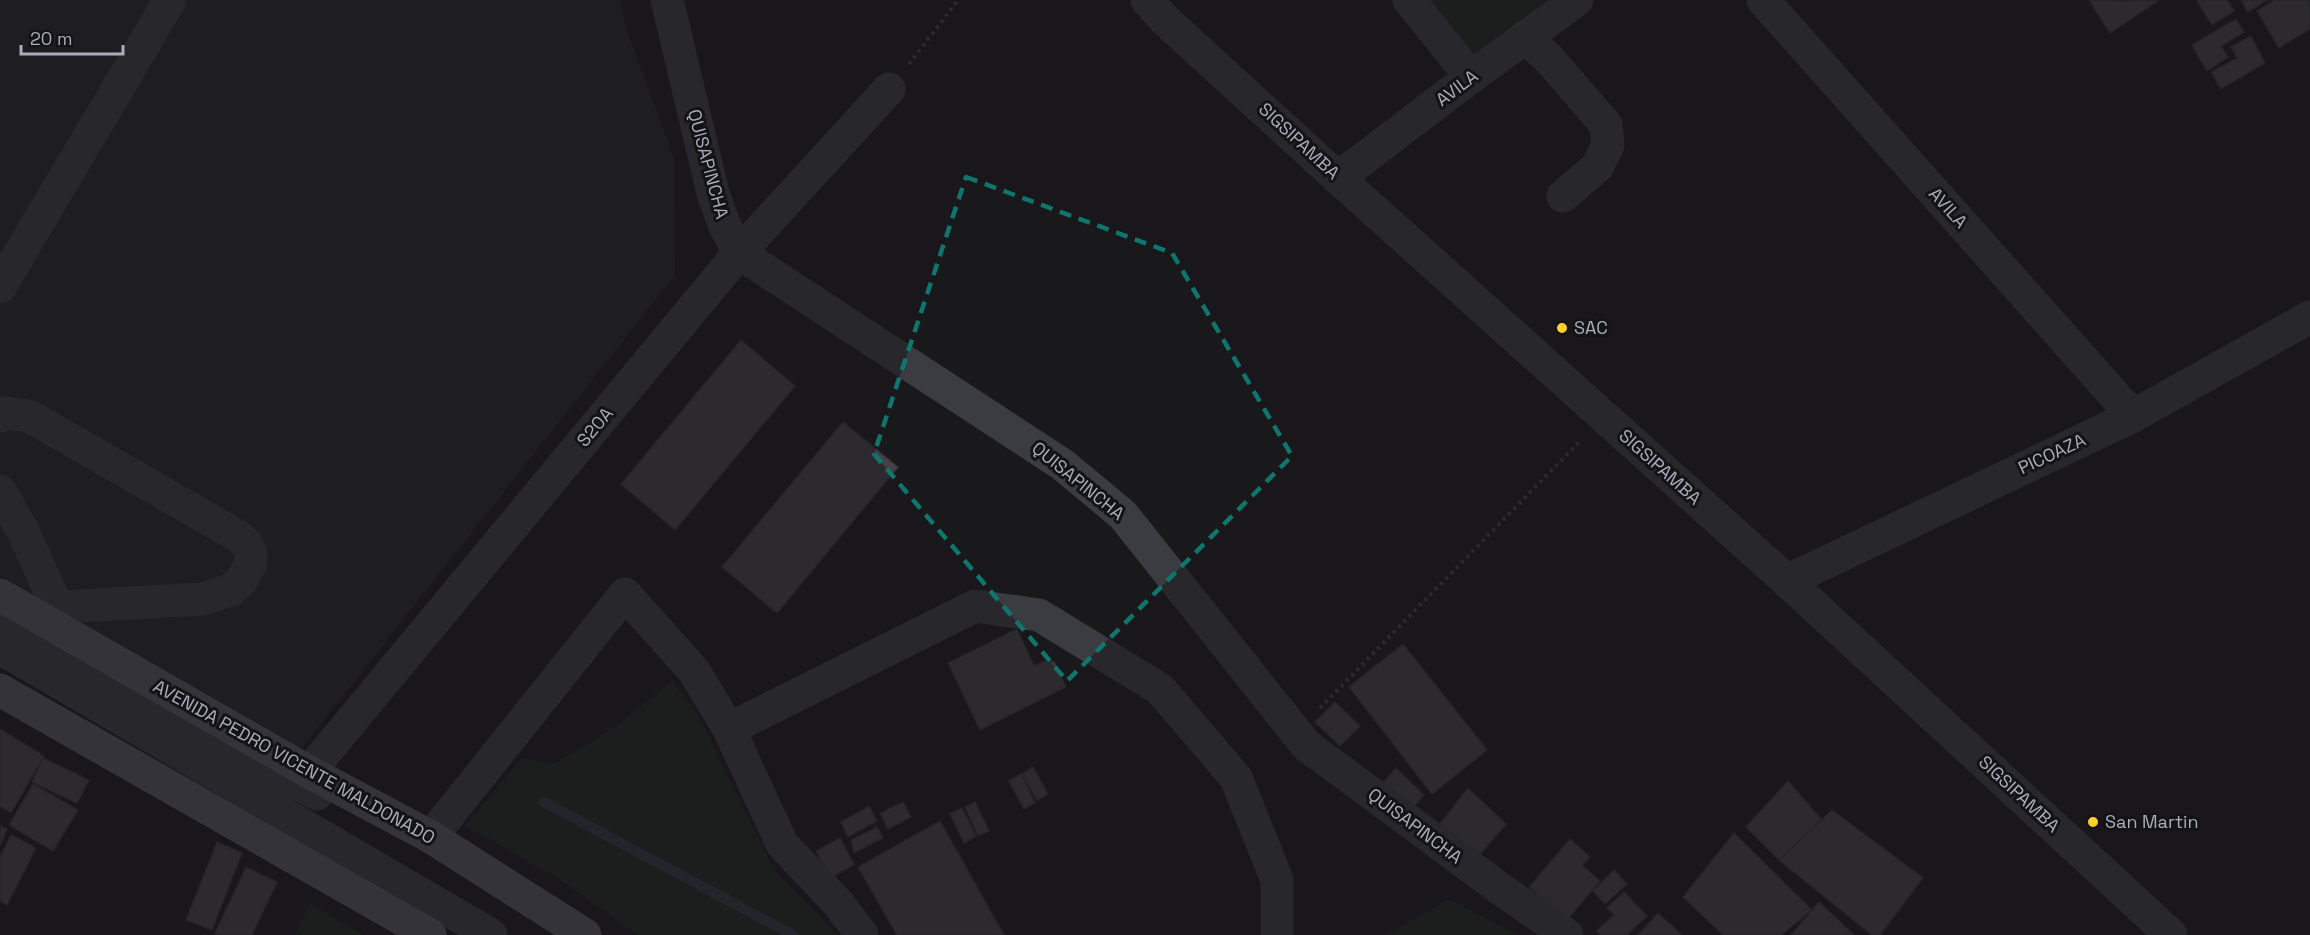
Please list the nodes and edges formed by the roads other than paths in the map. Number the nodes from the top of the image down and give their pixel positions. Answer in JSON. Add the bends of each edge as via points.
{"nodes":[{"id":1,"x":170,"y":0,"type":"edge"},
{"id":2,"x":667,"y":0,"type":"edge"},
{"id":3,"x":1147,"y":0,"type":"edge"},
{"id":4,"x":1409,"y":0,"type":"edge"},
{"id":5,"x":1577,"y":0,"type":"edge"},
{"id":6,"x":1763,"y":0,"type":"edge"},
{"id":7,"x":1525,"y":37,"type":"junction"},
{"id":8,"x":1471,"y":77,"type":"junction"},
{"id":9,"x":889,"y":89,"type":"road end"},
{"id":10,"x":1338,"y":178,"type":"junction"},
{"id":11,"x":1563,"y":196,"type":"dead end"},
{"id":12,"x":740,"y":253,"type":"junction"},
{"id":13,"x":0,"y":287,"type":"edge"},
{"id":14,"x":2310,"y":316,"type":"edge"},
{"id":15,"x":0,"y":416,"type":"edge"},
{"id":16,"x":2133,"y":416,"type":"junction"},
{"id":17,"x":0,"y":490,"type":"edge"},
{"id":18,"x":1787,"y":581,"type":"junction"},
{"id":19,"x":0,"y":595,"type":"edge"},
{"id":20,"x":55,"y":616,"type":"junction"},
{"id":21,"x":0,"y":617,"type":"edge"},
{"id":22,"x":0,"y":648,"type":"edge"},
{"id":23,"x":0,"y":690,"type":"edge"},
{"id":24,"x":729,"y":729,"type":"junction"},
{"id":25,"x":309,"y":772,"type":"junction"},
{"id":26,"x":431,"y":837,"type":"junction"},
{"id":27,"x":430,"y":935,"type":"edge"},
{"id":28,"x":491,"y":935,"type":"edge"},
{"id":29,"x":560,"y":935,"type":"edge"},
{"id":30,"x":585,"y":935,"type":"edge"},
{"id":31,"x":862,"y":935,"type":"edge"},
{"id":32,"x":1277,"y":935,"type":"edge"},
{"id":33,"x":1567,"y":935,"type":"edge"},
{"id":34,"x":2171,"y":935,"type":"edge"}],
"edges":[{"from":1,"to":13,"type":"street"},
{"from":2,"to":12,"type":"street","name":"QUISAPINCHA","via":[[713,193]]},
{"from":3,"to":10,"type":"street","name":"SIGSIPAMBA"},
{"from":4,"to":8,"type":"street"},
{"from":5,"to":7,"type":"street","name":"AVILA"},
{"from":6,"to":16,"type":"street","name":"AVILA"},
{"from":7,"to":8,"type":"street","name":"AVILA"},
{"from":7,"to":11,"type":"street","via":[[1606,124],[1608,146],[1597,167]]},
{"from":8,"to":10,"type":"street","name":"AVILA"},
{"from":9,"to":12,"type":"street","name":"S20A"},
{"from":10,"to":18,"type":"street","name":"SIGSIPAMBA"},
{"from":12,"to":25,"type":"street","name":"S20A"},
{"from":12,"to":33,"type":"street","name":"QUISAPINCHA","via":[[1063,465],[1124,515],[1306,745]]},
{"from":14,"to":16,"type":"street","name":"PICOAZA"},
{"from":15,"to":20,"type":"street","via":[[29,416],[238,536],[251,555],[242,580],[231,591],[203,599]]},
{"from":16,"to":18,"type":"street","name":"PICOAZA"},
{"from":17,"to":20,"type":"street","via":[[52,596]]},
{"from":18,"to":34,"type":"street","name":"SIGSIPAMBA"},
{"from":19,"to":20,"type":"main road","name":"AVENIDA PEDRO VICENTE MALDONADO"},
{"from":20,"to":25,"type":"main road","name":"AVENIDA PEDRO VICENTE MALDONADO"},
{"from":21,"to":29,"type":"street","via":[[197,730],[417,847]]},
{"from":22,"to":28,"type":"street"},
{"from":23,"to":27,"type":"main road"},
{"from":24,"to":26,"type":"street","via":[[694,671],[625,594]]},
{"from":24,"to":31,"type":"street","via":[[782,844],[838,903]]},
{"from":24,"to":32,"type":"street","via":[[975,606],[1039,615],[1160,689],[1236,778],[1277,880]]},
{"from":25,"to":26,"type":"main road","name":"AVENIDA PEDRO VICENTE MALDONADO"},
{"from":26,"to":30,"type":"main road","name":"AVENIDA PEDRO VICENTE MALDONADO"}]}
